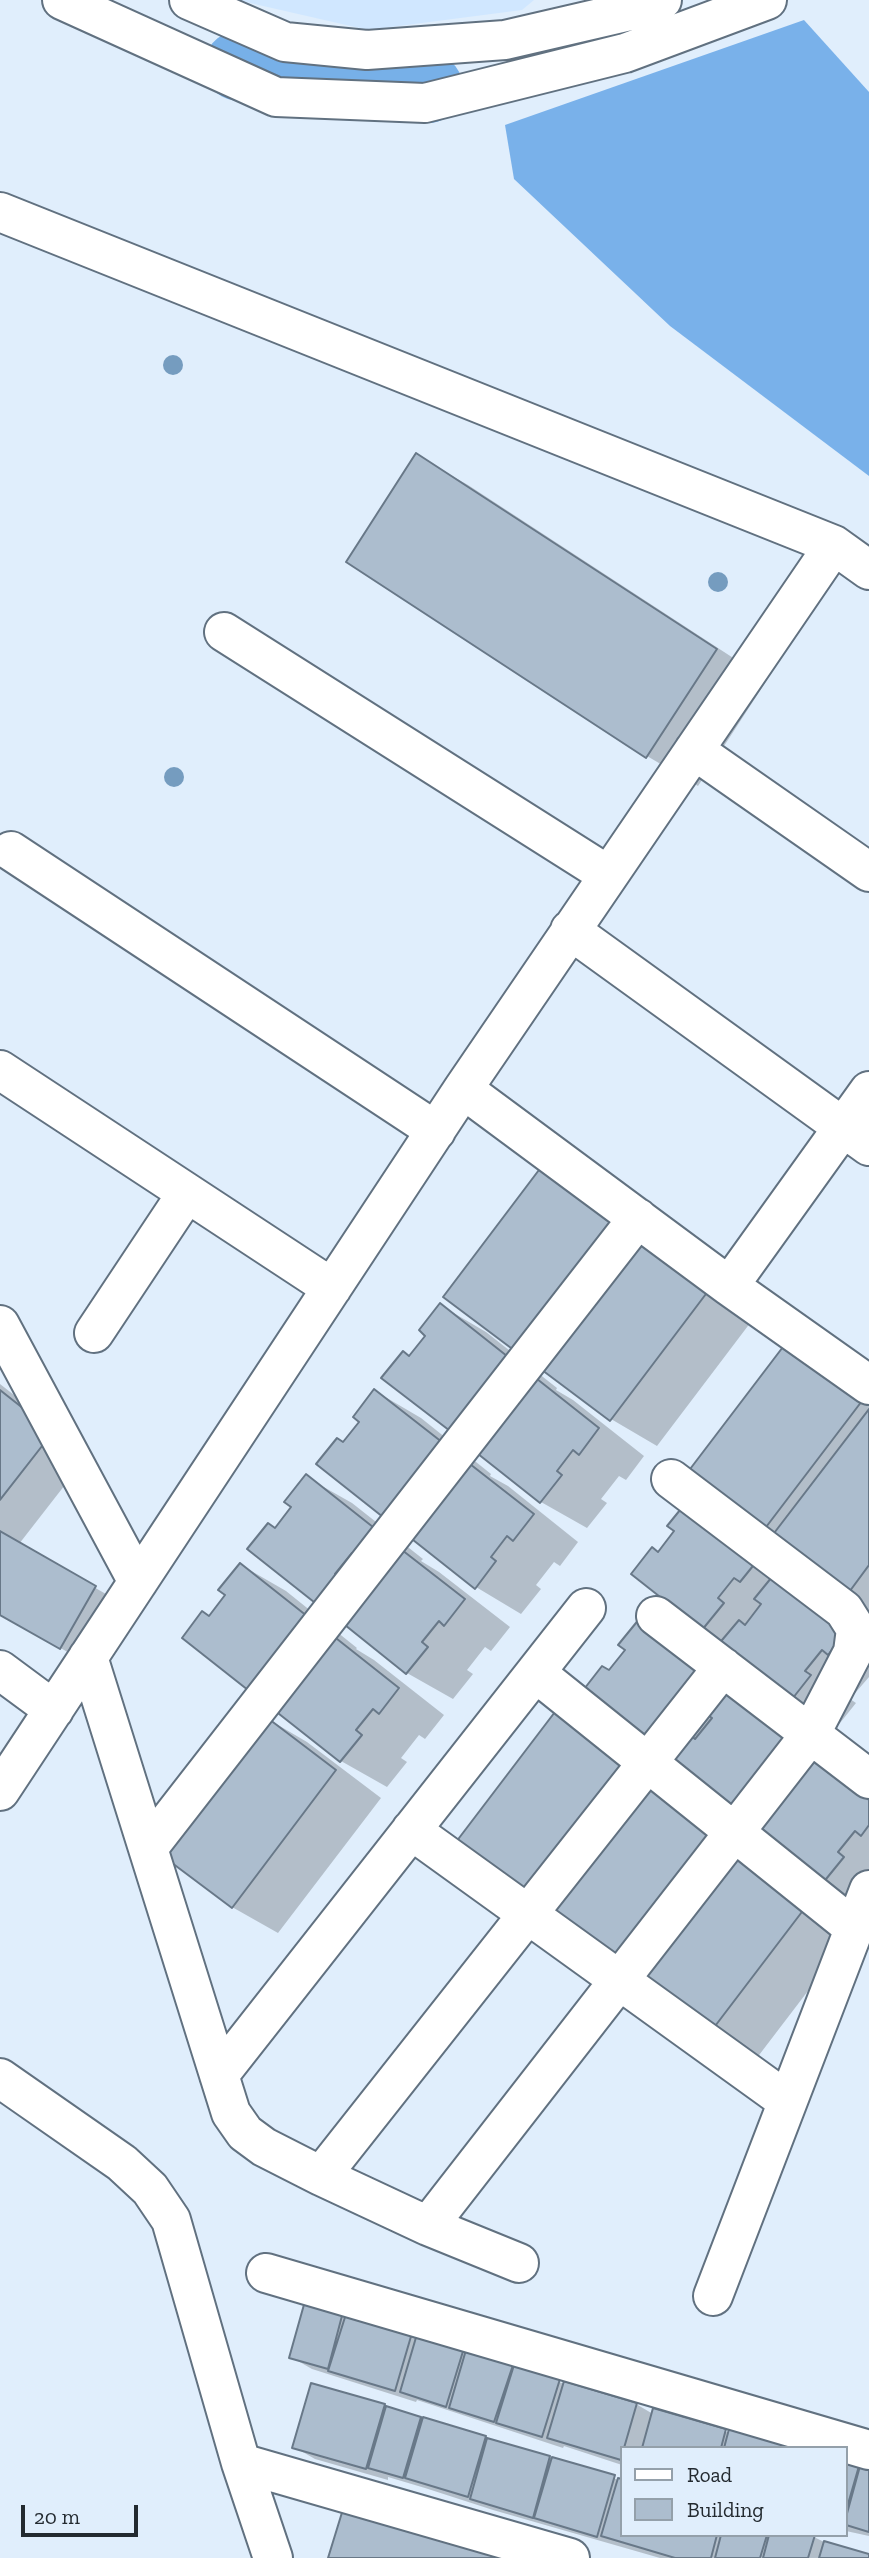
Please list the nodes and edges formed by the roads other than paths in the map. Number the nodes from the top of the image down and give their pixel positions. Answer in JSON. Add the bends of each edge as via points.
{"nodes":[{"id":1,"x":62,"y":0,"type":"edge"},
{"id":2,"x":188,"y":0,"type":"edge"},
{"id":3,"x":662,"y":0,"type":"edge"},
{"id":4,"x":767,"y":0,"type":"edge"},
{"id":5,"x":0,"y":212,"type":"edge"},
{"id":6,"x":834,"y":545,"type":"junction"},
{"id":7,"x":869,"y":570,"type":"edge"},
{"id":8,"x":224,"y":632,"type":"dead end"},
{"id":9,"x":694,"y":750,"type":"junction"},
{"id":10,"x":11,"y":851,"type":"dead end"},
{"id":11,"x":869,"y":872,"type":"edge"},
{"id":12,"x":608,"y":875,"type":"junction"},
{"id":13,"x":570,"y":930,"type":"junction"},
{"id":14,"x":0,"y":1070,"type":"edge"},
{"id":15,"x":463,"y":1089,"type":"junction"},
{"id":16,"x":869,"y":1091,"type":"edge"},
{"id":17,"x":436,"y":1131,"type":"junction"},
{"id":18,"x":856,"y":1137,"type":"edge"},
{"id":19,"x":187,"y":1193,"type":"junction"},
{"id":20,"x":638,"y":1218,"type":"junction"},
{"id":21,"x":729,"y":1286,"type":"junction"},
{"id":22,"x":332,"y":1288,"type":"junction"},
{"id":23,"x":0,"y":1325,"type":"edge"},
{"id":24,"x":94,"y":1333,"type":"dead end"},
{"id":25,"x":869,"y":1385,"type":"edge"},
{"id":26,"x":671,"y":1479,"type":"dead end"},
{"id":27,"x":138,"y":1582,"type":"junction"},
{"id":28,"x":586,"y":1608,"type":"dead end"},
{"id":29,"x":656,"y":1616,"type":"dead end"},
{"id":30,"x":89,"y":1657,"type":"junction"},
{"id":31,"x":723,"y":1667,"type":"junction"},
{"id":32,"x":0,"y":1670,"type":"edge"},
{"id":33,"x":536,"y":1673,"type":"junction"},
{"id":34,"x":54,"y":1710,"type":"junction"},
{"id":35,"x":810,"y":1735,"type":"junction"},
{"id":36,"x":647,"y":1763,"type":"junction"},
{"id":37,"x":869,"y":1779,"type":"edge"},
{"id":38,"x":0,"y":1791,"type":"edge"},
{"id":39,"x":411,"y":1830,"type":"junction"},
{"id":40,"x":735,"y":1833,"type":"junction"},
{"id":41,"x":148,"y":1848,"type":"junction"},
{"id":42,"x":869,"y":1890,"type":"edge"},
{"id":43,"x":528,"y":1914,"type":"junction"},
{"id":44,"x":856,"y":1949,"type":"edge"},
{"id":45,"x":620,"y":1981,"type":"junction"},
{"id":46,"x":219,"y":2075,"type":"junction"},
{"id":47,"x":0,"y":2078,"type":"edge"},
{"id":48,"x":788,"y":2101,"type":"junction"},
{"id":49,"x":321,"y":2176,"type":"junction"},
{"id":50,"x":428,"y":2226,"type":"junction"},
{"id":51,"x":519,"y":2263,"type":"dead end"},
{"id":52,"x":266,"y":2273,"type":"dead end"},
{"id":53,"x":713,"y":2296,"type":"dead end"},
{"id":54,"x":869,"y":2450,"type":"edge"},
{"id":55,"x":241,"y":2463,"type":"junction"},
{"id":56,"x":273,"y":2558,"type":"edge"},
{"id":57,"x":570,"y":2558,"type":"edge"}],
"edges":[{"from":1,"to":4,"type":"street","via":[[276,97],[425,103],[625,53]]},
{"from":2,"to":3,"type":"street","via":[[285,42],[367,50],[506,40]]},
{"from":5,"to":6,"type":"street"},
{"from":6,"to":7,"type":"street"},
{"from":6,"to":9,"type":"street"},
{"from":8,"to":12,"type":"street"},
{"from":9,"to":11,"type":"street"},
{"from":9,"to":12,"type":"street"},
{"from":10,"to":17,"type":"street"},
{"from":12,"to":13,"type":"street"},
{"from":13,"to":15,"type":"street"},
{"from":13,"to":18,"type":"street"},
{"from":14,"to":19,"type":"street"},
{"from":15,"to":17,"type":"street"},
{"from":15,"to":20,"type":"street"},
{"from":16,"to":18,"type":"street"},
{"from":17,"to":22,"type":"street"},
{"from":18,"to":21,"type":"street"},
{"from":19,"to":22,"type":"street"},
{"from":19,"to":24,"type":"street"},
{"from":20,"to":21,"type":"street"},
{"from":20,"to":41,"type":"street"},
{"from":21,"to":25,"type":"street"},
{"from":22,"to":27,"type":"street"},
{"from":23,"to":27,"type":"street"},
{"from":26,"to":35,"type":"street","via":[[844,1609],[856,1629],[853,1652]]},
{"from":27,"to":30,"type":"street"},
{"from":28,"to":33,"type":"street"},
{"from":29,"to":31,"type":"street"},
{"from":30,"to":34,"type":"street"},
{"from":30,"to":41,"type":"street"},
{"from":31,"to":35,"type":"street"},
{"from":31,"to":36,"type":"street"},
{"from":32,"to":34,"type":"street"},
{"from":33,"to":36,"type":"street"},
{"from":33,"to":39,"type":"street"},
{"from":34,"to":38,"type":"street"},
{"from":35,"to":37,"type":"street"},
{"from":35,"to":40,"type":"street"},
{"from":36,"to":40,"type":"street"},
{"from":36,"to":43,"type":"street"},
{"from":39,"to":43,"type":"street"},
{"from":39,"to":46,"type":"street"},
{"from":40,"to":44,"type":"street"},
{"from":40,"to":45,"type":"street"},
{"from":41,"to":46,"type":"street"},
{"from":42,"to":44,"type":"street"},
{"from":43,"to":45,"type":"street"},
{"from":43,"to":49,"type":"street"},
{"from":44,"to":48,"type":"street"},
{"from":45,"to":48,"type":"street"},
{"from":45,"to":50,"type":"street"},
{"from":46,"to":49,"type":"street","via":[[231,2113],[245,2133]]},
{"from":47,"to":55,"type":"street","via":[[122,2163],[150,2189],[171,2220]]},
{"from":48,"to":53,"type":"street"},
{"from":49,"to":50,"type":"street"},
{"from":50,"to":51,"type":"street"},
{"from":52,"to":54,"type":"street"},
{"from":55,"to":56,"type":"street"},
{"from":55,"to":57,"type":"street"}]}
